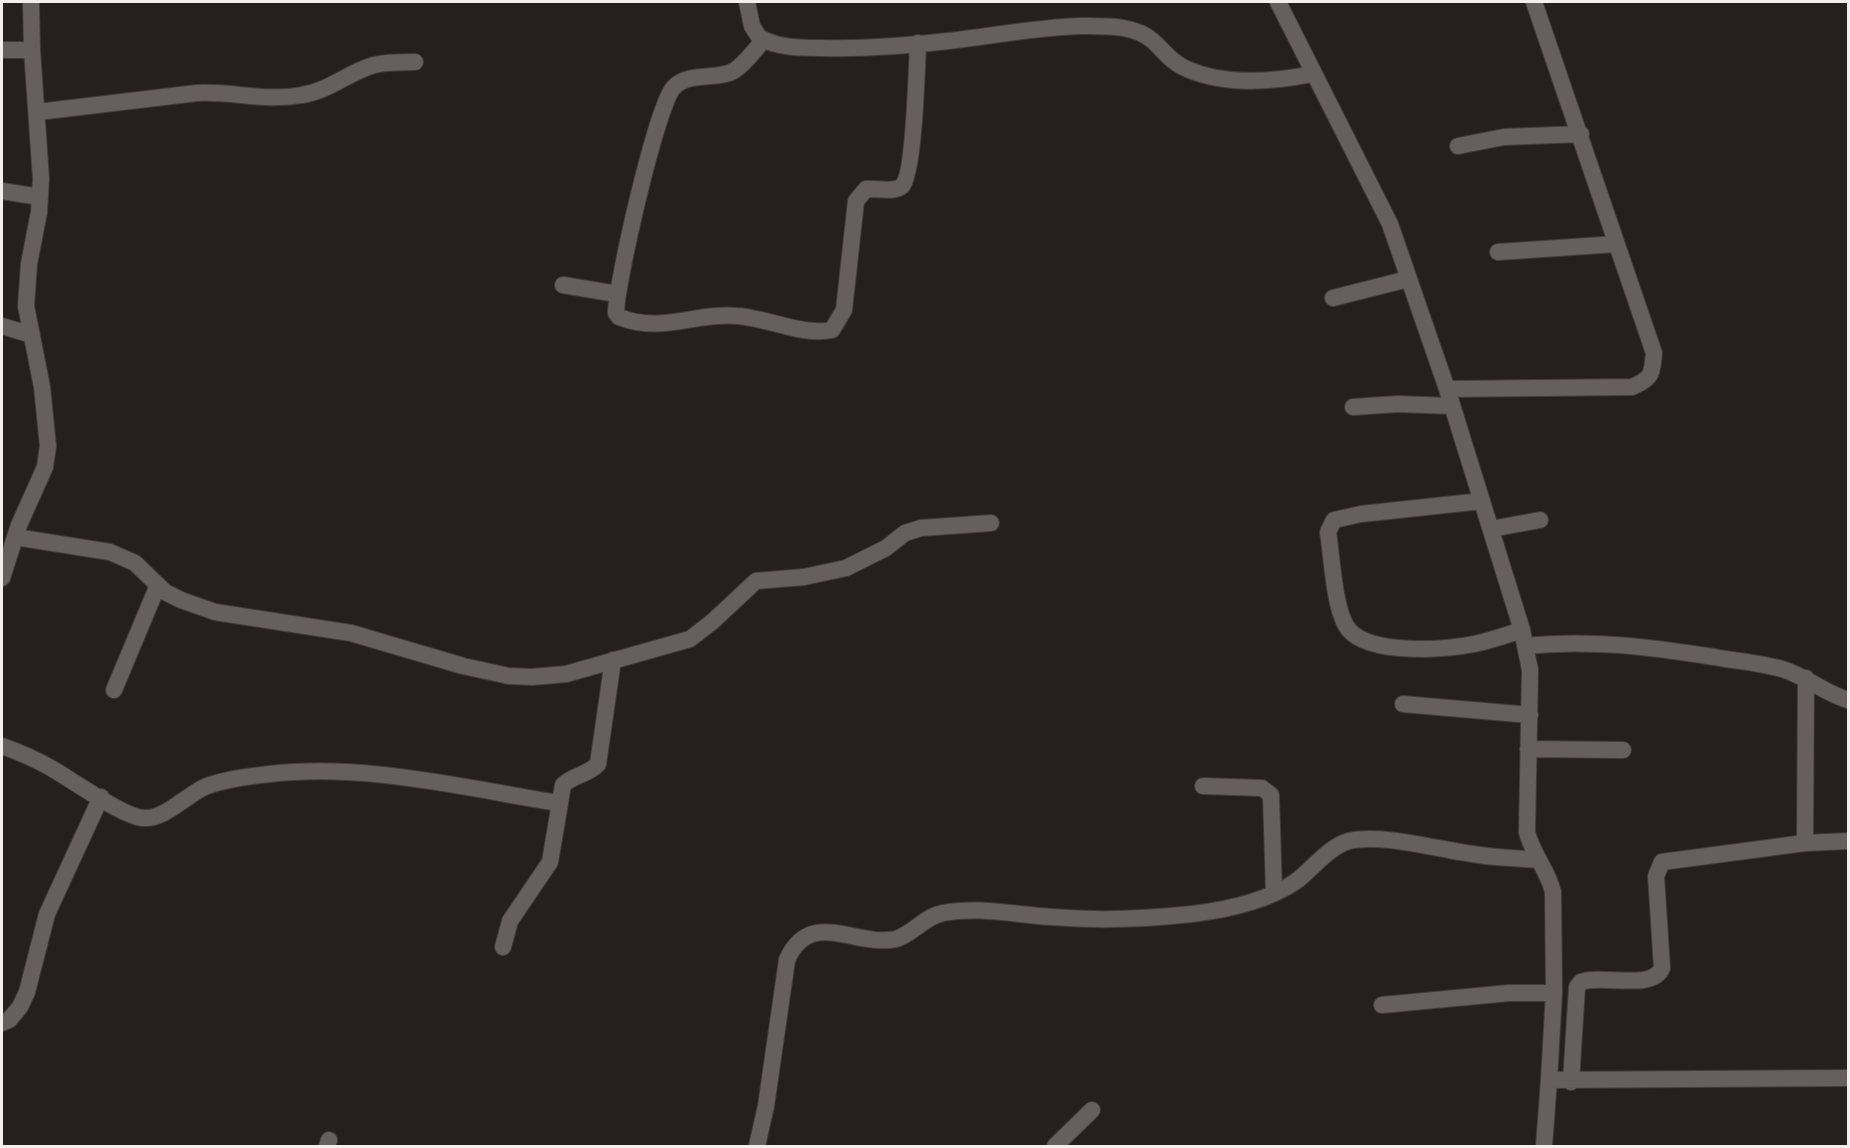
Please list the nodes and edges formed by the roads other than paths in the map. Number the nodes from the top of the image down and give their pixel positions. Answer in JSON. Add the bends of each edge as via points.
{"nodes":[{"id":1,"x":31,"y":2,"type":"edge"},
{"id":2,"x":747,"y":2,"type":"edge"},
{"id":3,"x":1278,"y":2,"type":"edge"},
{"id":4,"x":1534,"y":2,"type":"edge"},
{"id":5,"x":764,"y":40,"type":"junction"},
{"id":6,"x":918,"y":44,"type":"junction"},
{"id":7,"x":2,"y":50,"type":"edge"},
{"id":8,"x":32,"y":50,"type":"junction"},
{"id":9,"x":415,"y":62,"type":"dead end"},
{"id":10,"x":1312,"y":74,"type":"junction"},
{"id":11,"x":38,"y":112,"type":"junction"},
{"id":12,"x":1581,"y":134,"type":"junction"},
{"id":13,"x":1458,"y":146,"type":"dead end"},
{"id":14,"x":2,"y":191,"type":"edge"},
{"id":15,"x":40,"y":197,"type":"junction"},
{"id":16,"x":1617,"y":244,"type":"junction"},
{"id":17,"x":1498,"y":252,"type":"dead end"},
{"id":18,"x":1408,"y":279,"type":"junction"},
{"id":19,"x":563,"y":285,"type":"dead end"},
{"id":20,"x":617,"y":294,"type":"junction"},
{"id":21,"x":1333,"y":298,"type":"dead end"},
{"id":22,"x":2,"y":326,"type":"edge"},
{"id":23,"x":32,"y":335,"type":"junction"},
{"id":24,"x":1447,"y":389,"type":"junction"},
{"id":25,"x":1353,"y":406,"type":"dead end"},
{"id":26,"x":1452,"y":406,"type":"junction"},
{"id":27,"x":1482,"y":501,"type":"junction"},
{"id":28,"x":1540,"y":520,"type":"dead end"},
{"id":29,"x":990,"y":524,"type":"dead end"},
{"id":30,"x":1491,"y":529,"type":"junction"},
{"id":31,"x":15,"y":537,"type":"junction"},
{"id":32,"x":2,"y":578,"type":"edge"},
{"id":33,"x":158,"y":585,"type":"junction"},
{"id":34,"x":1524,"y":638,"type":"junction"},
{"id":35,"x":614,"y":660,"type":"junction"},
{"id":36,"x":1806,"y":678,"type":"junction"},
{"id":37,"x":114,"y":690,"type":"dead end"},
{"id":38,"x":1848,"y":700,"type":"edge"},
{"id":39,"x":1403,"y":704,"type":"dead end"},
{"id":40,"x":1530,"y":715,"type":"junction"},
{"id":41,"x":2,"y":746,"type":"edge"},
{"id":42,"x":1528,"y":749,"type":"junction"},
{"id":43,"x":1623,"y":750,"type":"dead end"},
{"id":44,"x":1203,"y":786,"type":"dead end"},
{"id":45,"x":100,"y":797,"type":"junction"},
{"id":46,"x":559,"y":803,"type":"junction"},
{"id":47,"x":1848,"y":841,"type":"edge"},
{"id":48,"x":1805,"y":843,"type":"junction"},
{"id":49,"x":1538,"y":860,"type":"junction"},
{"id":50,"x":1274,"y":893,"type":"junction"},
{"id":51,"x":503,"y":947,"type":"dead end"},
{"id":52,"x":1554,"y":993,"type":"junction"},
{"id":53,"x":1382,"y":1005,"type":"dead end"},
{"id":54,"x":2,"y":1023,"type":"edge"},
{"id":55,"x":1848,"y":1078,"type":"edge"},
{"id":56,"x":1549,"y":1080,"type":"junction"},
{"id":57,"x":1571,"y":1082,"type":"junction"},
{"id":58,"x":1092,"y":1110,"type":"dead end"},
{"id":59,"x":757,"y":1146,"type":"edge"},
{"id":60,"x":1055,"y":1146,"type":"edge"},
{"id":61,"x":1544,"y":1146,"type":"edge"}],
"edges":[{"from":1,"to":8,"type":"street"},
{"from":2,"to":5,"type":"street","via":[[752,26]]},
{"from":3,"to":10,"type":"street"},
{"from":4,"to":12,"type":"street"},
{"from":5,"to":6,"type":"street","via":[[804,48]]},
{"from":5,"to":20,"type":"street","via":[[735,71],[685,81],[672,88],[655,133]]},
{"from":6,"to":10,"type":"street","via":[[1035,29],[1104,27],[1146,35],[1179,65],[1201,73],[1253,81]]},
{"from":6,"to":20,"type":"street","via":[[906,179],[896,189],[866,189],[856,201],[844,310],[832,330],[812,332],[723,315],[664,325],[637,322],[616,313]]},
{"from":7,"to":8,"type":"street"},
{"from":8,"to":11,"type":"street"},
{"from":9,"to":11,"type":"street","via":[[373,65],[320,91],[303,95],[267,99],[197,93]]},
{"from":10,"to":18,"type":"street","via":[[1390,224]]},
{"from":11,"to":15,"type":"street"},
{"from":12,"to":13,"type":"street","via":[[1504,137]]},
{"from":12,"to":16,"type":"street"},
{"from":14,"to":15,"type":"street"},
{"from":15,"to":23,"type":"street","via":[[26,291]]},
{"from":16,"to":17,"type":"street"},
{"from":16,"to":24,"type":"street","via":[[1654,353],[1652,372],[1646,381],[1632,387],[1604,389]]},
{"from":18,"to":21,"type":"street"},
{"from":18,"to":24,"type":"street"},
{"from":19,"to":20,"type":"street"},
{"from":22,"to":23,"type":"street"},
{"from":23,"to":31,"type":"street","via":[[48,446],[45,467]]},
{"from":24,"to":26,"type":"street"},
{"from":25,"to":26,"type":"street"},
{"from":26,"to":27,"type":"street"},
{"from":27,"to":30,"type":"street"},
{"from":27,"to":34,"type":"street","via":[[1334,520],[1328,532],[1343,619],[1357,637],[1381,646],[1467,645]]},
{"from":28,"to":30,"type":"street"},
{"from":29,"to":35,"type":"street","via":[[921,528],[905,533],[886,548],[846,568],[804,578],[756,581],[690,639]]},
{"from":30,"to":34,"type":"street"},
{"from":31,"to":32,"type":"street"},
{"from":31,"to":33,"type":"street","via":[[110,552],[135,563]]},
{"from":33,"to":35,"type":"street","via":[[181,600],[215,612],[351,633],[509,676],[566,674]]},
{"from":33,"to":37,"type":"street"},
{"from":34,"to":36,"type":"street","via":[[1661,649],[1780,669]]},
{"from":34,"to":40,"type":"street","via":[[1530,670]]},
{"from":35,"to":46,"type":"street","via":[[598,764],[590,772],[567,780]]},
{"from":36,"to":38,"type":"street"},
{"from":36,"to":48,"type":"street"},
{"from":39,"to":40,"type":"street"},
{"from":40,"to":42,"type":"street"},
{"from":41,"to":45,"type":"street","via":[[49,767]]},
{"from":42,"to":43,"type":"street"},
{"from":42,"to":49,"type":"street","via":[[1527,832]]},
{"from":44,"to":50,"type":"street","via":[[1262,788],[1271,795]]},
{"from":45,"to":46,"type":"street","via":[[137,817],[151,818],[208,786],[270,774],[313,772],[389,777]]},
{"from":45,"to":54,"type":"street","via":[[47,914],[27,992],[20,1007]]},
{"from":46,"to":51,"type":"street","via":[[550,862],[510,921]]},
{"from":47,"to":48,"type":"street"},
{"from":48,"to":57,"type":"street","via":[[1662,862],[1656,876],[1662,968],[1649,980],[1581,982],[1577,987]]},
{"from":49,"to":50,"type":"street","via":[[1480,856],[1404,843],[1350,841]]},
{"from":49,"to":52,"type":"street","via":[[1553,892]]},
{"from":50,"to":59,"type":"street","via":[[1192,914],[1083,920],[944,912],[896,939],[822,933],[798,940],[787,960]]},
{"from":52,"to":53,"type":"street","via":[[1509,993]]},
{"from":52,"to":56,"type":"street"},
{"from":55,"to":57,"type":"street"},
{"from":56,"to":57,"type":"street"},
{"from":56,"to":61,"type":"street"},
{"from":58,"to":60,"type":"street"}]}
